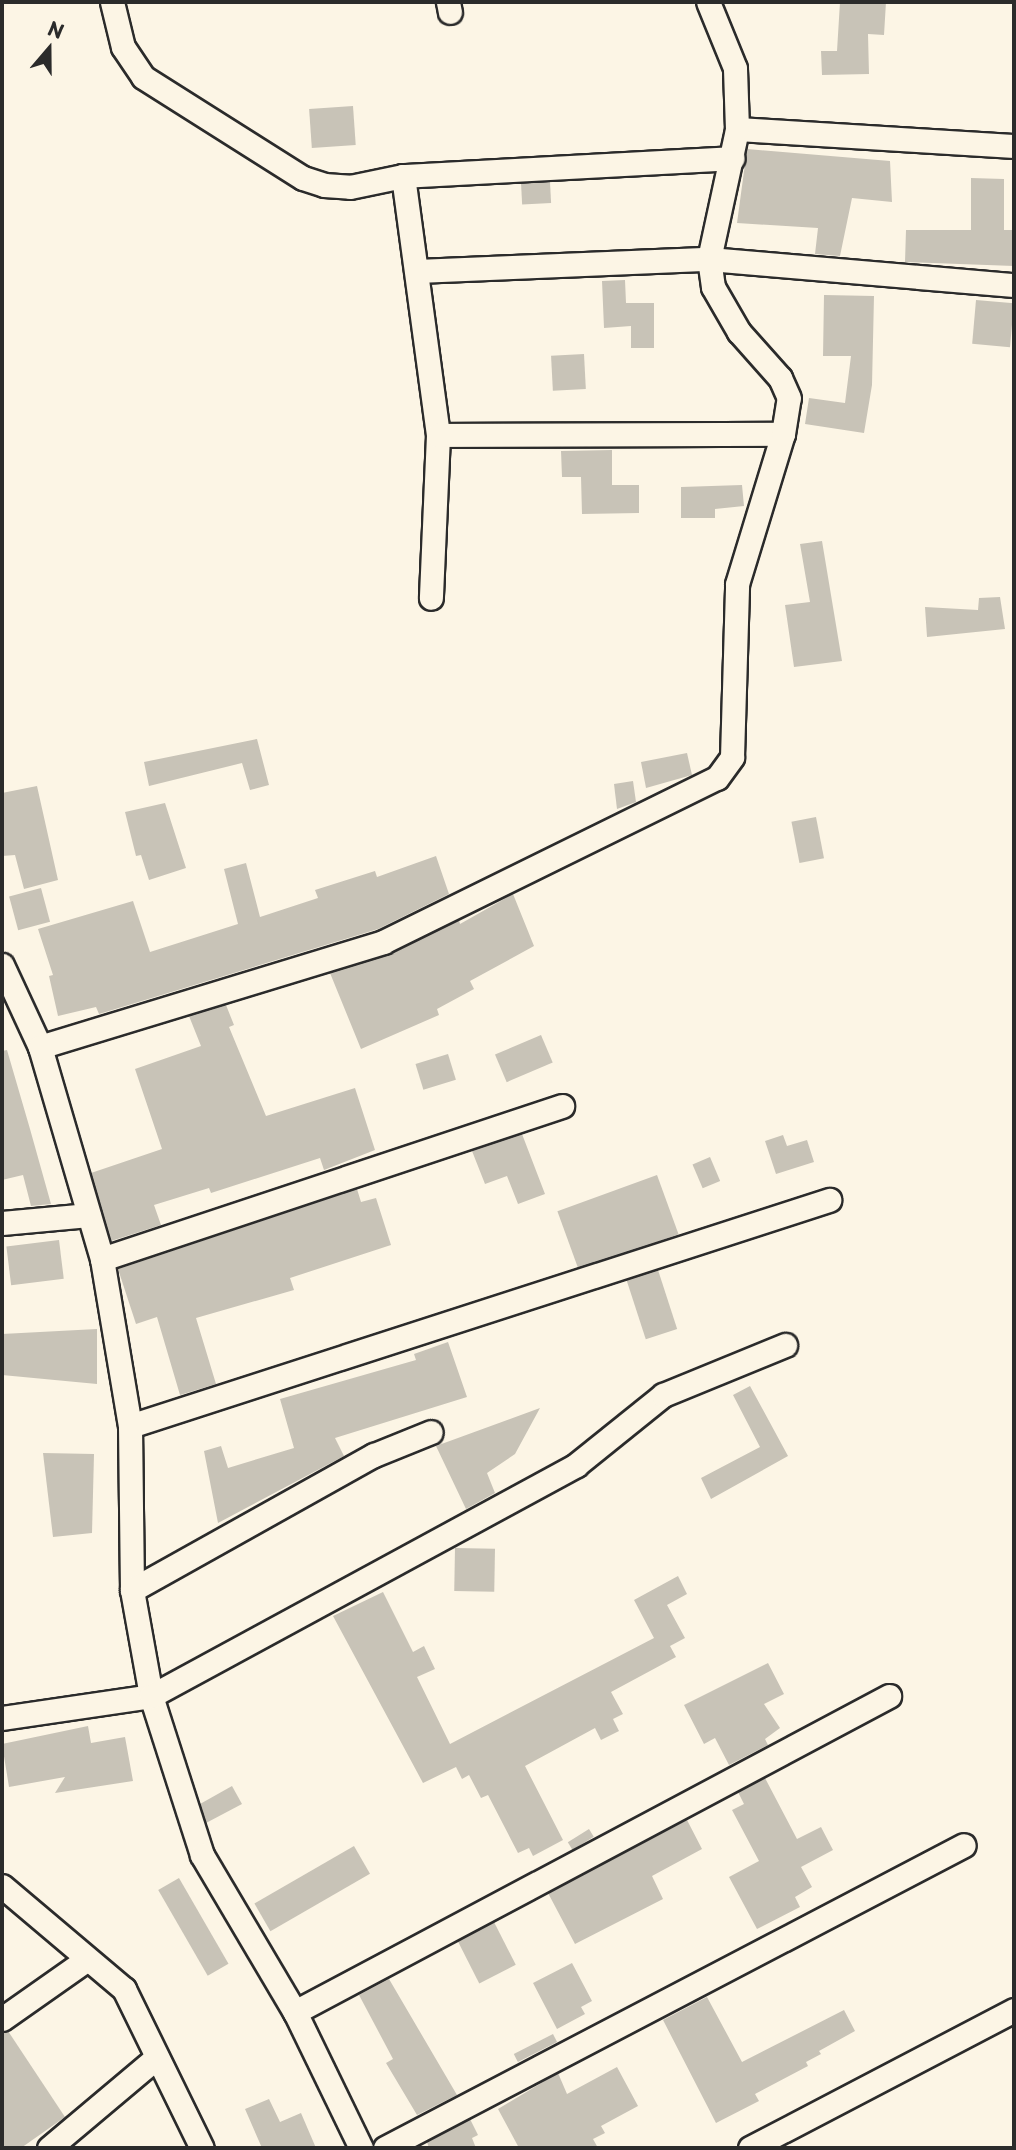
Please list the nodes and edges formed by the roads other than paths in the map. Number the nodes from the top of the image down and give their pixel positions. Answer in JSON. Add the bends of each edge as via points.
{"nodes":[{"id":1,"x":112,"y":2,"type":"edge"},
{"id":2,"x":708,"y":2,"type":"edge"},
{"id":3,"x":737,"y":128,"type":"junction"},
{"id":4,"x":1014,"y":146,"type":"edge"},
{"id":5,"x":733,"y":158,"type":"junction"},
{"id":6,"x":403,"y":176,"type":"junction"},
{"id":7,"x":709,"y":259,"type":"junction"},
{"id":8,"x":417,"y":271,"type":"junction"},
{"id":9,"x":1014,"y":285,"type":"edge"},
{"id":10,"x":783,"y":434,"type":"junction"},
{"id":11,"x":438,"y":435,"type":"junction"},
{"id":12,"x":432,"y":598,"type":"dead end"},
{"id":13,"x":2,"y":965,"type":"edge"},
{"id":14,"x":40,"y":1047,"type":"junction"},
{"id":15,"x":562,"y":1107,"type":"dead end"},
{"id":16,"x":829,"y":1200,"type":"dead end"},
{"id":17,"x":89,"y":1215,"type":"junction"},
{"id":18,"x":2,"y":1223,"type":"edge"},
{"id":19,"x":102,"y":1259,"type":"junction"},
{"id":20,"x":785,"y":1345,"type":"dead end"},
{"id":21,"x":131,"y":1426,"type":"junction"},
{"id":22,"x":431,"y":1432,"type":"dead end"},
{"id":23,"x":132,"y":1590,"type":"junction"},
{"id":24,"x":151,"y":1696,"type":"junction"},
{"id":25,"x":889,"y":1696,"type":"dead end"},
{"id":26,"x":2,"y":1718,"type":"edge"},
{"id":27,"x":964,"y":1844,"type":"dead end"},
{"id":28,"x":2,"y":1886,"type":"edge"},
{"id":29,"x":86,"y":1960,"type":"junction"},
{"id":30,"x":1014,"y":2010,"type":"edge"},
{"id":31,"x":295,"y":2012,"type":"junction"},
{"id":32,"x":2,"y":2019,"type":"edge"},
{"id":33,"x":157,"y":2057,"type":"junction"},
{"id":34,"x":48,"y":2148,"type":"edge"},
{"id":35,"x":202,"y":2148,"type":"edge"},
{"id":36,"x":361,"y":2148,"type":"edge"},
{"id":37,"x":385,"y":2148,"type":"edge"},
{"id":38,"x":750,"y":2148,"type":"edge"}],
"edges":[{"from":1,"to":6,"type":"street","via":[[129,61],[143,77],[303,177],[350,187]]},
{"from":2,"to":3,"type":"street","via":[[735,68]]},
{"from":3,"to":4,"type":"street"},
{"from":3,"to":5,"type":"street"},
{"from":5,"to":6,"type":"street"},
{"from":5,"to":7,"type":"street"},
{"from":6,"to":8,"type":"street"},
{"from":7,"to":8,"type":"street"},
{"from":7,"to":9,"type":"street"},
{"from":7,"to":10,"type":"street","via":[[713,286],[739,332],[780,378],[789,398]]},
{"from":8,"to":11,"type":"street"},
{"from":10,"to":11,"type":"street"},
{"from":10,"to":14,"type":"street","via":[[737,584],[732,757],[717,778],[383,942]]},
{"from":11,"to":12,"type":"street"},
{"from":13,"to":14,"type":"street"},
{"from":14,"to":17,"type":"street"},
{"from":15,"to":19,"type":"street"},
{"from":16,"to":21,"type":"street"},
{"from":17,"to":18,"type":"street"},
{"from":17,"to":19,"type":"street"},
{"from":19,"to":21,"type":"street"},
{"from":20,"to":24,"type":"street","via":[[663,1395],[576,1465]]},
{"from":21,"to":23,"type":"street"},
{"from":22,"to":23,"type":"street","via":[[374,1455]]},
{"from":23,"to":24,"type":"street"},
{"from":24,"to":26,"type":"street"},
{"from":24,"to":31,"type":"street","via":[[202,1855]]},
{"from":25,"to":31,"type":"street"},
{"from":27,"to":37,"type":"street"},
{"from":28,"to":29,"type":"street"},
{"from":29,"to":32,"type":"street"},
{"from":29,"to":33,"type":"street","via":[[124,1989]]},
{"from":30,"to":38,"type":"street"},
{"from":31,"to":36,"type":"street"},
{"from":33,"to":34,"type":"street"},
{"from":33,"to":35,"type":"street"}]}
